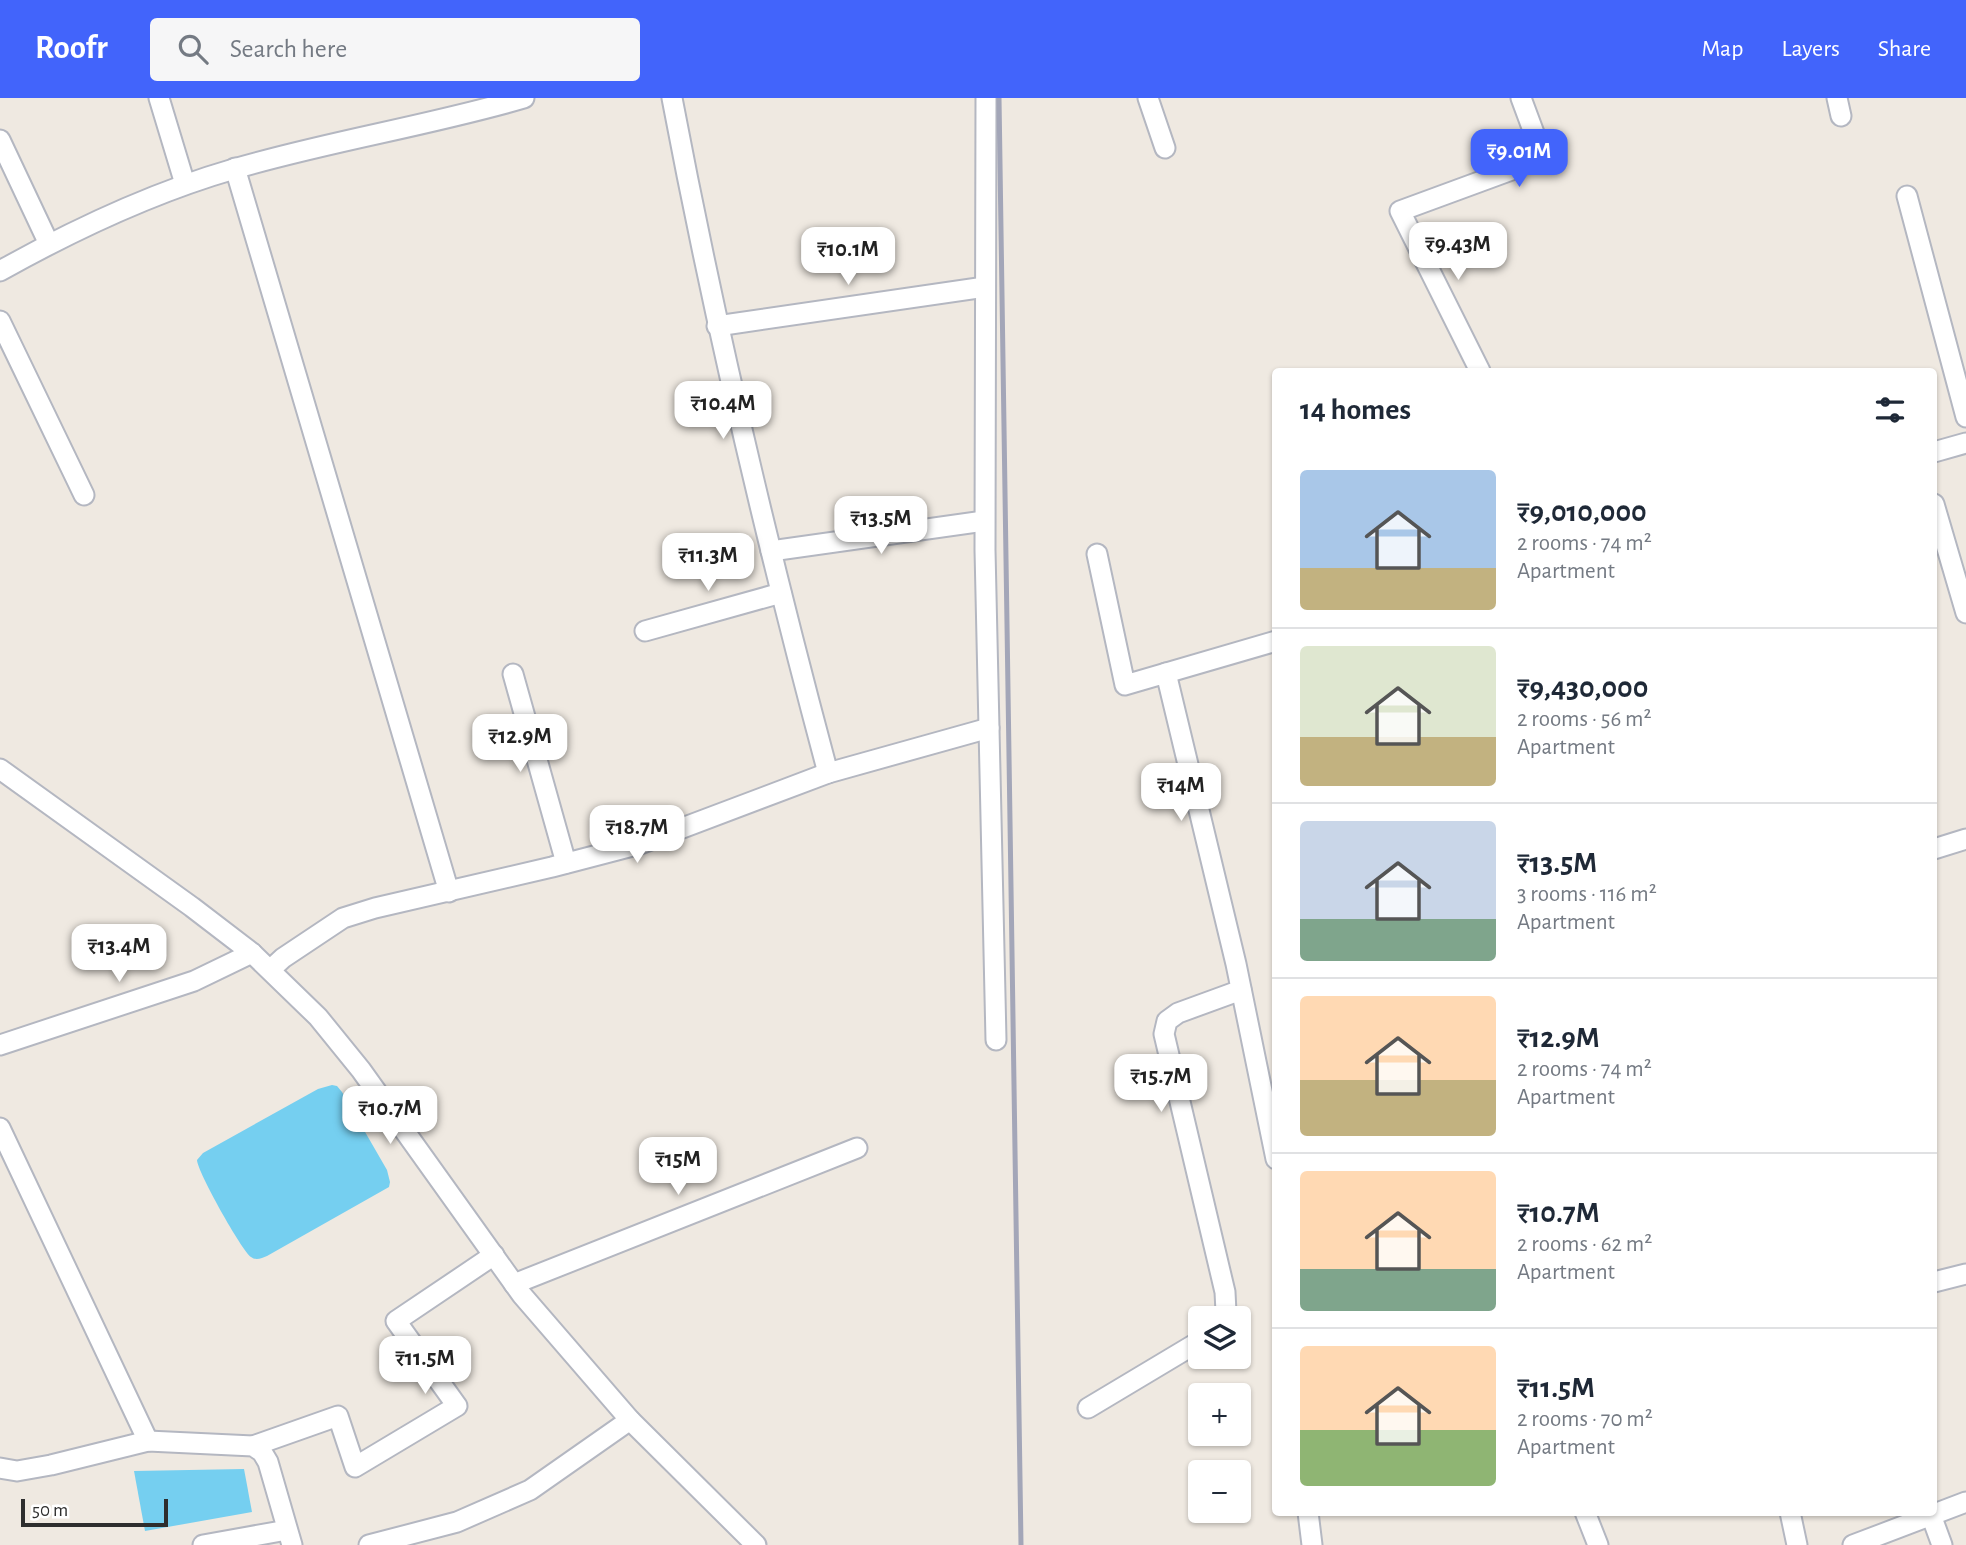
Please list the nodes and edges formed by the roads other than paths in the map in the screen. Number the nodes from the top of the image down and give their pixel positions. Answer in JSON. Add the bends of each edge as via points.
{"nodes":[{"id":1,"x":159,"y":98,"type":"edge"},
{"id":2,"x":524,"y":98,"type":"edge"},
{"id":3,"x":672,"y":98,"type":"edge"},
{"id":4,"x":986,"y":98,"type":"edge"},
{"id":5,"x":1149,"y":98,"type":"edge"},
{"id":6,"x":1521,"y":98,"type":"edge"},
{"id":7,"x":0,"y":140,"type":"edge"},
{"id":8,"x":1165,"y":148,"type":"dead end"},
{"id":9,"x":235,"y":168,"type":"junction"},
{"id":10,"x":185,"y":184,"type":"junction"},
{"id":11,"x":1907,"y":196,"type":"dead end"},
{"id":12,"x":49,"y":244,"type":"junction"},
{"id":13,"x":0,"y":271,"type":"edge"},
{"id":14,"x":985,"y":287,"type":"junction"},
{"id":15,"x":0,"y":321,"type":"edge"},
{"id":16,"x":717,"y":326,"type":"junction"},
{"id":17,"x":1479,"y":368,"type":"edge"},
{"id":18,"x":1966,"y":418,"type":"edge"},
{"id":19,"x":1966,"y":443,"type":"edge"},
{"id":20,"x":1937,"y":451,"type":"edge"},
{"id":21,"x":84,"y":495,"type":"dead end"},
{"id":22,"x":1937,"y":514,"type":"edge"},
{"id":23,"x":984,"y":521,"type":"junction"},
{"id":24,"x":771,"y":551,"type":"junction"},
{"id":25,"x":1097,"y":554,"type":"dead end"},
{"id":26,"x":781,"y":593,"type":"junction"},
{"id":27,"x":1966,"y":613,"type":"edge"},
{"id":28,"x":645,"y":631,"type":"dead end"},
{"id":29,"x":1272,"y":643,"type":"edge"},
{"id":30,"x":1166,"y":673,"type":"junction"},
{"id":31,"x":513,"y":674,"type":"dead end"},
{"id":32,"x":989,"y":728,"type":"junction"},
{"id":33,"x":0,"y":769,"type":"edge"},
{"id":34,"x":828,"y":773,"type":"junction"},
{"id":35,"x":1966,"y":839,"type":"edge"},
{"id":36,"x":1937,"y":848,"type":"edge"},
{"id":37,"x":566,"y":863,"type":"junction"},
{"id":38,"x":449,"y":892,"type":"junction"},
{"id":39,"x":252,"y":953,"type":"junction"},
{"id":40,"x":270,"y":970,"type":"junction"},
{"id":41,"x":1241,"y":990,"type":"junction"},
{"id":42,"x":996,"y":1040,"type":"dead end"},
{"id":43,"x":0,"y":1045,"type":"edge"},
{"id":44,"x":0,"y":1128,"type":"edge"},
{"id":45,"x":1272,"y":1140,"type":"edge"},
{"id":46,"x":857,"y":1148,"type":"dead end"},
{"id":47,"x":494,"y":1255,"type":"junction"},
{"id":48,"x":1966,"y":1274,"type":"edge"},
{"id":49,"x":1937,"y":1281,"type":"edge"},
{"id":50,"x":514,"y":1284,"type":"junction"},
{"id":51,"x":1226,"y":1306,"type":"edge"},
{"id":52,"x":1188,"y":1348,"type":"edge"},
{"id":53,"x":1088,"y":1408,"type":"dead end"},
{"id":54,"x":630,"y":1420,"type":"junction"},
{"id":55,"x":148,"y":1441,"type":"junction"},
{"id":56,"x":253,"y":1446,"type":"junction"},
{"id":57,"x":0,"y":1468,"type":"edge"},
{"id":58,"x":1966,"y":1502,"type":"edge"},
{"id":59,"x":1937,"y":1513,"type":"edge"},
{"id":60,"x":1308,"y":1516,"type":"edge"},
{"id":61,"x":1587,"y":1516,"type":"edge"},
{"id":62,"x":1791,"y":1516,"type":"edge"},
{"id":63,"x":1928,"y":1516,"type":"edge"},
{"id":64,"x":1931,"y":1516,"type":"edge"},
{"id":65,"x":290,"y":1538,"type":"edge"},
{"id":66,"x":203,"y":1545,"type":"edge"},
{"id":67,"x":369,"y":1545,"type":"edge"},
{"id":68,"x":756,"y":1545,"type":"edge"},
{"id":69,"x":1312,"y":1545,"type":"edge"},
{"id":70,"x":1598,"y":1545,"type":"edge"},
{"id":71,"x":1797,"y":1545,"type":"edge"},
{"id":72,"x":1853,"y":1545,"type":"edge"},
{"id":73,"x":1942,"y":1545,"type":"edge"}],
"edges":[{"from":1,"to":10,"type":"street"},
{"from":2,"to":9,"type":"street"},
{"from":3,"to":16,"type":"street"},
{"from":4,"to":14,"type":"street"},
{"from":5,"to":8,"type":"street"},
{"from":6,"to":17,"type":"street","via":[[1537,141],[1533,157],[1517,168],[1401,211]]},
{"from":7,"to":12,"type":"street"},
{"from":9,"to":10,"type":"street"},
{"from":9,"to":38,"type":"street"},
{"from":10,"to":12,"type":"street"},
{"from":11,"to":18,"type":"street"},
{"from":12,"to":13,"type":"street"},
{"from":14,"to":16,"type":"street"},
{"from":14,"to":23,"type":"street"},
{"from":15,"to":21,"type":"street"},
{"from":16,"to":24,"type":"street"},
{"from":19,"to":20,"type":"street"},
{"from":22,"to":27,"type":"street"},
{"from":23,"to":24,"type":"street"},
{"from":23,"to":32,"type":"street"},
{"from":24,"to":26,"type":"street"},
{"from":25,"to":30,"type":"street","via":[[1125,685]]},
{"from":26,"to":28,"type":"street"},
{"from":26,"to":34,"type":"street"},
{"from":29,"to":30,"type":"street"},
{"from":30,"to":41,"type":"street"},
{"from":31,"to":37,"type":"street"},
{"from":32,"to":34,"type":"street"},
{"from":32,"to":42,"type":"street"},
{"from":33,"to":39,"type":"street"},
{"from":34,"to":37,"type":"street","via":[[640,844]]},
{"from":35,"to":36,"type":"street"},
{"from":37,"to":38,"type":"street"},
{"from":38,"to":40,"type":"street","via":[[344,918]]},
{"from":39,"to":40,"type":"street"},
{"from":39,"to":43,"type":"street","via":[[194,981]]},
{"from":40,"to":47,"type":"street","via":[[318,1017],[361,1070]]},
{"from":41,"to":45,"type":"street"},
{"from":41,"to":51,"type":"street","via":[[1178,1013],[1167,1021],[1164,1034]]},
{"from":44,"to":55,"type":"street"},
{"from":46,"to":50,"type":"street"},
{"from":47,"to":50,"type":"street"},
{"from":47,"to":56,"type":"street","via":[[396,1321],[457,1405],[355,1466],[338,1416]]},
{"from":48,"to":49,"type":"street"},
{"from":50,"to":54,"type":"street"},
{"from":52,"to":53,"type":"street"},
{"from":54,"to":67,"type":"street","via":[[530,1490],[457,1522]]},
{"from":54,"to":68,"type":"street"},
{"from":55,"to":56,"type":"street"},
{"from":55,"to":57,"type":"street","via":[[51,1465],[17,1471]]},
{"from":56,"to":65,"type":"street","via":[[268,1462]]},
{"from":58,"to":59,"type":"street"},
{"from":60,"to":69,"type":"street"},
{"from":61,"to":70,"type":"street"},
{"from":62,"to":71,"type":"street"},
{"from":63,"to":72,"type":"street"},
{"from":64,"to":73,"type":"street"},
{"from":65,"to":66,"type":"street"}]}
